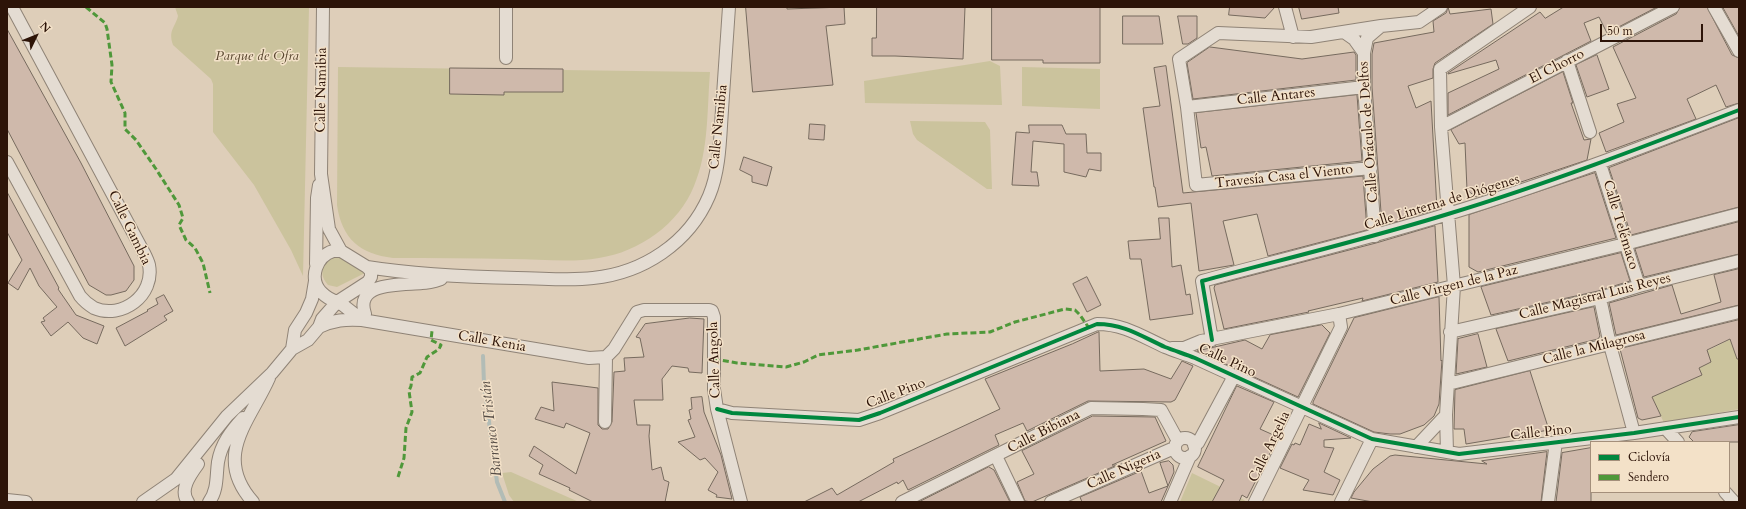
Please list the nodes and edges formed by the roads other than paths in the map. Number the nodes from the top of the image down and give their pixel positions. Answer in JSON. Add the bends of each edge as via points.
{"nodes":[{"id":1,"x":12,"y":7,"type":"edge"},
{"id":2,"x":323,"y":7,"type":"edge"},
{"id":3,"x":506,"y":7,"type":"edge"},
{"id":4,"x":729,"y":7,"type":"edge"},
{"id":5,"x":1285,"y":7,"type":"edge"},
{"id":6,"x":1441,"y":7,"type":"edge"},
{"id":7,"x":1530,"y":7,"type":"edge"},
{"id":8,"x":1673,"y":7,"type":"edge"},
{"id":9,"x":1714,"y":7,"type":"edge"},
{"id":10,"x":1380,"y":26,"type":"junction"},
{"id":11,"x":1344,"y":32,"type":"junction"},
{"id":12,"x":1293,"y":37,"type":"junction"},
{"id":13,"x":1739,"y":51,"type":"edge"},
{"id":14,"x":1364,"y":53,"type":"junction"},
{"id":15,"x":506,"y":58,"type":"dead end"},
{"id":16,"x":1567,"y":61,"type":"junction"},
{"id":17,"x":1364,"y":87,"type":"junction"},
{"id":18,"x":1187,"y":107,"type":"junction"},
{"id":19,"x":1739,"y":110,"type":"edge"},
{"id":20,"x":1441,"y":127,"type":"junction"},
{"id":21,"x":1590,"y":132,"type":"dead end"},
{"id":22,"x":7,"y":162,"type":"edge"},
{"id":23,"x":1600,"y":164,"type":"junction"},
{"id":24,"x":1371,"y":168,"type":"junction"},
{"id":25,"x":321,"y":174,"type":"junction"},
{"id":26,"x":1449,"y":214,"type":"junction"},
{"id":27,"x":1739,"y":214,"type":"edge"},
{"id":28,"x":1375,"y":236,"type":"junction"},
{"id":29,"x":1625,"y":244,"type":"junction"},
{"id":30,"x":341,"y":251,"type":"junction"},
{"id":31,"x":1739,"y":261,"type":"edge"},
{"id":32,"x":316,"y":264,"type":"junction"},
{"id":33,"x":366,"y":267,"type":"junction"},
{"id":34,"x":408,"y":273,"type":"junction"},
{"id":35,"x":452,"y":277,"type":"junction"},
{"id":36,"x":315,"y":281,"type":"junction"},
{"id":37,"x":368,"y":282,"type":"junction"},
{"id":38,"x":1454,"y":286,"type":"junction"},
{"id":39,"x":1639,"y":286,"type":"junction"},
{"id":40,"x":355,"y":291,"type":"junction"},
{"id":41,"x":1600,"y":298,"type":"junction"},
{"id":42,"x":338,"y":302,"type":"junction"},
{"id":43,"x":1739,"y":312,"type":"edge"},
{"id":44,"x":1339,"y":314,"type":"junction"},
{"id":45,"x":364,"y":317,"type":"junction"},
{"id":46,"x":319,"y":328,"type":"junction"},
{"id":47,"x":1450,"y":332,"type":"junction"},
{"id":48,"x":1212,"y":340,"type":"junction"},
{"id":49,"x":1610,"y":345,"type":"junction"},
{"id":50,"x":1168,"y":348,"type":"junction"},
{"id":51,"x":292,"y":349,"type":"junction"},
{"id":52,"x":606,"y":357,"type":"junction"},
{"id":53,"x":272,"y":373,"type":"junction"},
{"id":54,"x":1234,"y":376,"type":"junction"},
{"id":55,"x":1448,"y":384,"type":"junction"},
{"id":56,"x":255,"y":388,"type":"junction"},
{"id":57,"x":254,"y":407,"type":"junction"},
{"id":58,"x":1302,"y":408,"type":"junction"},
{"id":59,"x":716,"y":409,"type":"junction"},
{"id":60,"x":1446,"y":415,"type":"junction"},
{"id":61,"x":1739,"y":417,"type":"edge"},
{"id":62,"x":605,"y":422,"type":"dead end"},
{"id":63,"x":1666,"y":428,"type":"junction"},
{"id":64,"x":1634,"y":433,"type":"junction"},
{"id":65,"x":1372,"y":439,"type":"junction"},
{"id":66,"x":1677,"y":441,"type":"edge"},
{"id":67,"x":1556,"y":442,"type":"junction"},
{"id":68,"x":1176,"y":444,"type":"junction"},
{"id":69,"x":1416,"y":447,"type":"junction"},
{"id":70,"x":1192,"y":451,"type":"junction"},
{"id":71,"x":1447,"y":452,"type":"junction"},
{"id":72,"x":996,"y":456,"type":"junction"},
{"id":73,"x":1726,"y":493,"type":"edge"},
{"id":74,"x":7,"y":500,"type":"edge"},
{"id":75,"x":26,"y":502,"type":"edge"},
{"id":76,"x":143,"y":502,"type":"edge"},
{"id":77,"x":188,"y":502,"type":"edge"},
{"id":78,"x":209,"y":502,"type":"edge"},
{"id":79,"x":254,"y":502,"type":"edge"},
{"id":80,"x":741,"y":502,"type":"edge"},
{"id":81,"x":902,"y":502,"type":"edge"},
{"id":82,"x":1018,"y":502,"type":"edge"},
{"id":83,"x":1051,"y":502,"type":"edge"},
{"id":84,"x":1170,"y":502,"type":"edge"},
{"id":85,"x":1255,"y":502,"type":"edge"},
{"id":86,"x":1341,"y":502,"type":"edge"},
{"id":87,"x":1548,"y":502,"type":"edge"},
{"id":88,"x":1734,"y":502,"type":"edge"}],
"edges":[{"from":1,"to":22,"type":"street","name":"Calle Gambia","via":[[149,265],[147,286],[134,303],[121,309],[104,310],[95,308],[80,296]]},
{"from":2,"to":25,"type":"street","name":"Calle Namibia"},
{"from":3,"to":15,"type":"street"},
{"from":4,"to":35,"type":"street","name":"Calle Namibia","via":[[715,173],[705,205],[680,239],[644,264],[607,276]]},
{"from":5,"to":12,"type":"street"},
{"from":6,"to":10,"type":"street","via":[[1419,22]]},
{"from":7,"to":20,"type":"street","via":[[1440,69]]},
{"from":8,"to":16,"type":"street","name":"El Chorro"},
{"from":9,"to":13,"type":"street"},
{"from":10,"to":11,"type":"street"},
{"from":10,"to":14,"type":"street","name":"Calle Oráculo de Delfos","via":[[1367,38]]},
{"from":11,"to":12,"type":"street"},
{"from":11,"to":14,"type":"street","name":"Calle Oráculo de Delfos","via":[[1354,39]]},
{"from":12,"to":18,"type":"street","via":[[1218,33],[1179,59]]},
{"from":14,"to":17,"type":"street","name":"Calle Oráculo de Delfos"},
{"from":16,"to":20,"type":"street","name":"El Chorro"},
{"from":16,"to":21,"type":"street"},
{"from":17,"to":18,"type":"street","name":"Calle Antares"},
{"from":17,"to":24,"type":"street","name":"Calle Oráculo de Delfos"},
{"from":18,"to":24,"type":"street","name":"Travesía Casa el Viento","via":[[1196,185]]},
{"from":19,"to":23,"type":"street","name":"Calle Linterna de Diógenes"},
{"from":20,"to":26,"type":"street"},
{"from":23,"to":26,"type":"street","name":"Calle Linterna de Diógenes"},
{"from":23,"to":29,"type":"street","name":"Calle Telémaco"},
{"from":24,"to":28,"type":"street","name":"Calle Oráculo de Delfos"},
{"from":25,"to":30,"type":"street","name":"Calle Namibia","via":[[329,229]]},
{"from":25,"to":32,"type":"street","name":"Calle Namibia","via":[[317,198]]},
{"from":26,"to":28,"type":"street","name":"Calle Linterna de Diógenes"},
{"from":26,"to":38,"type":"street"},
{"from":27,"to":29,"type":"street","name":"Calle Virgen de la Paz"},
{"from":28,"to":48,"type":"street","name":"Calle Linterna de Diógenes","via":[[1202,281]]},
{"from":29,"to":38,"type":"street","name":"Calle Virgen de la Paz"},
{"from":29,"to":39,"type":"street","name":"Calle Telémaco"},
{"from":30,"to":32,"type":"street","via":[[327,253]]},
{"from":30,"to":33,"type":"street"},
{"from":31,"to":39,"type":"street","name":"Calle Magistral Luis Reyes"},
{"from":32,"to":36,"type":"street"},
{"from":33,"to":34,"type":"street","name":"Calle Namibia"},
{"from":33,"to":37,"type":"street","via":[[371,272]]},
{"from":34,"to":35,"type":"street","name":"Calle Namibia"},
{"from":34,"to":37,"type":"street","name":"Calle Namibia"},
{"from":35,"to":45,"type":"street","name":"Calle Namibia","via":[[378,288],[364,299]]},
{"from":36,"to":42,"type":"street","via":[[320,291]]},
{"from":36,"to":51,"type":"street","via":[[306,313],[295,330]]},
{"from":37,"to":40,"type":"street"},
{"from":38,"to":44,"type":"street","name":"Calle Virgen de la Paz"},
{"from":38,"to":47,"type":"street"},
{"from":39,"to":41,"type":"street","name":"Calle Magistral Luis Reyes"},
{"from":40,"to":42,"type":"street"},
{"from":40,"to":45,"type":"street","via":[[355,304]]},
{"from":41,"to":47,"type":"street","name":"Calle Magistral Luis Reyes"},
{"from":41,"to":49,"type":"street"},
{"from":42,"to":45,"type":"street","name":"Calle Kenia"},
{"from":42,"to":46,"type":"street","via":[[322,318]]},
{"from":43,"to":49,"type":"street","name":"Calle la Milagrosa"},
{"from":44,"to":48,"type":"street","name":"Calle Virgen de la Paz"},
{"from":44,"to":58,"type":"street","name":"Calle Argelia","via":[[1341,327]]},
{"from":45,"to":46,"type":"street","via":[[340,319]]},
{"from":45,"to":52,"type":"street","name":"Calle Kenia","via":[[378,322],[589,358]]},
{"from":46,"to":51,"type":"street","via":[[308,340]]},
{"from":47,"to":55,"type":"street"},
{"from":48,"to":50,"type":"street","name":"Calle Virgen de la Paz","via":[[1201,341],[1184,348]]},
{"from":49,"to":55,"type":"street","name":"Calle la Milagrosa"},
{"from":49,"to":64,"type":"street"},
{"from":50,"to":54,"type":"street","name":"Calle Pino"},
{"from":50,"to":59,"type":"street","name":"Calle Pino","via":[[1124,327],[1097,324],[859,420],[732,414]]},
{"from":51,"to":53,"type":"street"},
{"from":52,"to":59,"type":"street","name":"Calle Angola","via":[[638,312],[712,311]]},
{"from":52,"to":62,"type":"street"},
{"from":53,"to":56,"type":"street"},
{"from":53,"to":57,"type":"street"},
{"from":54,"to":58,"type":"street","name":"Calle Pino"},
{"from":54,"to":70,"type":"street"},
{"from":55,"to":60,"type":"street"},
{"from":56,"to":76,"type":"street","via":[[227,416],[176,479]]},
{"from":56,"to":77,"type":"street","via":[[186,481],[185,498]]},
{"from":57,"to":78,"type":"street","via":[[225,442],[219,461],[215,492]]},
{"from":57,"to":79,"type":"street","via":[[237,441],[235,467],[247,495]]},
{"from":58,"to":65,"type":"street","name":"Calle Pino"},
{"from":58,"to":85,"type":"street","name":"Calle Argelia"},
{"from":59,"to":80,"type":"street","name":"Calle Angola"},
{"from":60,"to":69,"type":"street"},
{"from":60,"to":71,"type":"street"},
{"from":61,"to":63,"type":"street","name":"Calle Pino"},
{"from":63,"to":64,"type":"street","name":"Calle Pino"},
{"from":63,"to":66,"type":"street"},
{"from":64,"to":67,"type":"street","name":"Calle Pino"},
{"from":65,"to":69,"type":"street","name":"Calle Pino"},
{"from":65,"to":86,"type":"street"},
{"from":67,"to":71,"type":"street","name":"Calle Pino","via":[[1459,454]]},
{"from":67,"to":87,"type":"street"},
{"from":68,"to":70,"type":"street","via":[[1186,438],[1192,442]]},
{"from":68,"to":70,"type":"street","via":[[1176,454],[1181,458]]},
{"from":68,"to":72,"type":"street","name":"Calle Bibiana","via":[[1161,410],[1091,408]]},
{"from":68,"to":83,"type":"street","name":"Calle Nigeria"},
{"from":69,"to":71,"type":"street","name":"Calle Pino"},
{"from":70,"to":84,"type":"street"},
{"from":72,"to":81,"type":"street","name":"Calle Bibiana"},
{"from":72,"to":82,"type":"street"},
{"from":73,"to":88,"type":"street"},
{"from":74,"to":75,"type":"street"}]}
